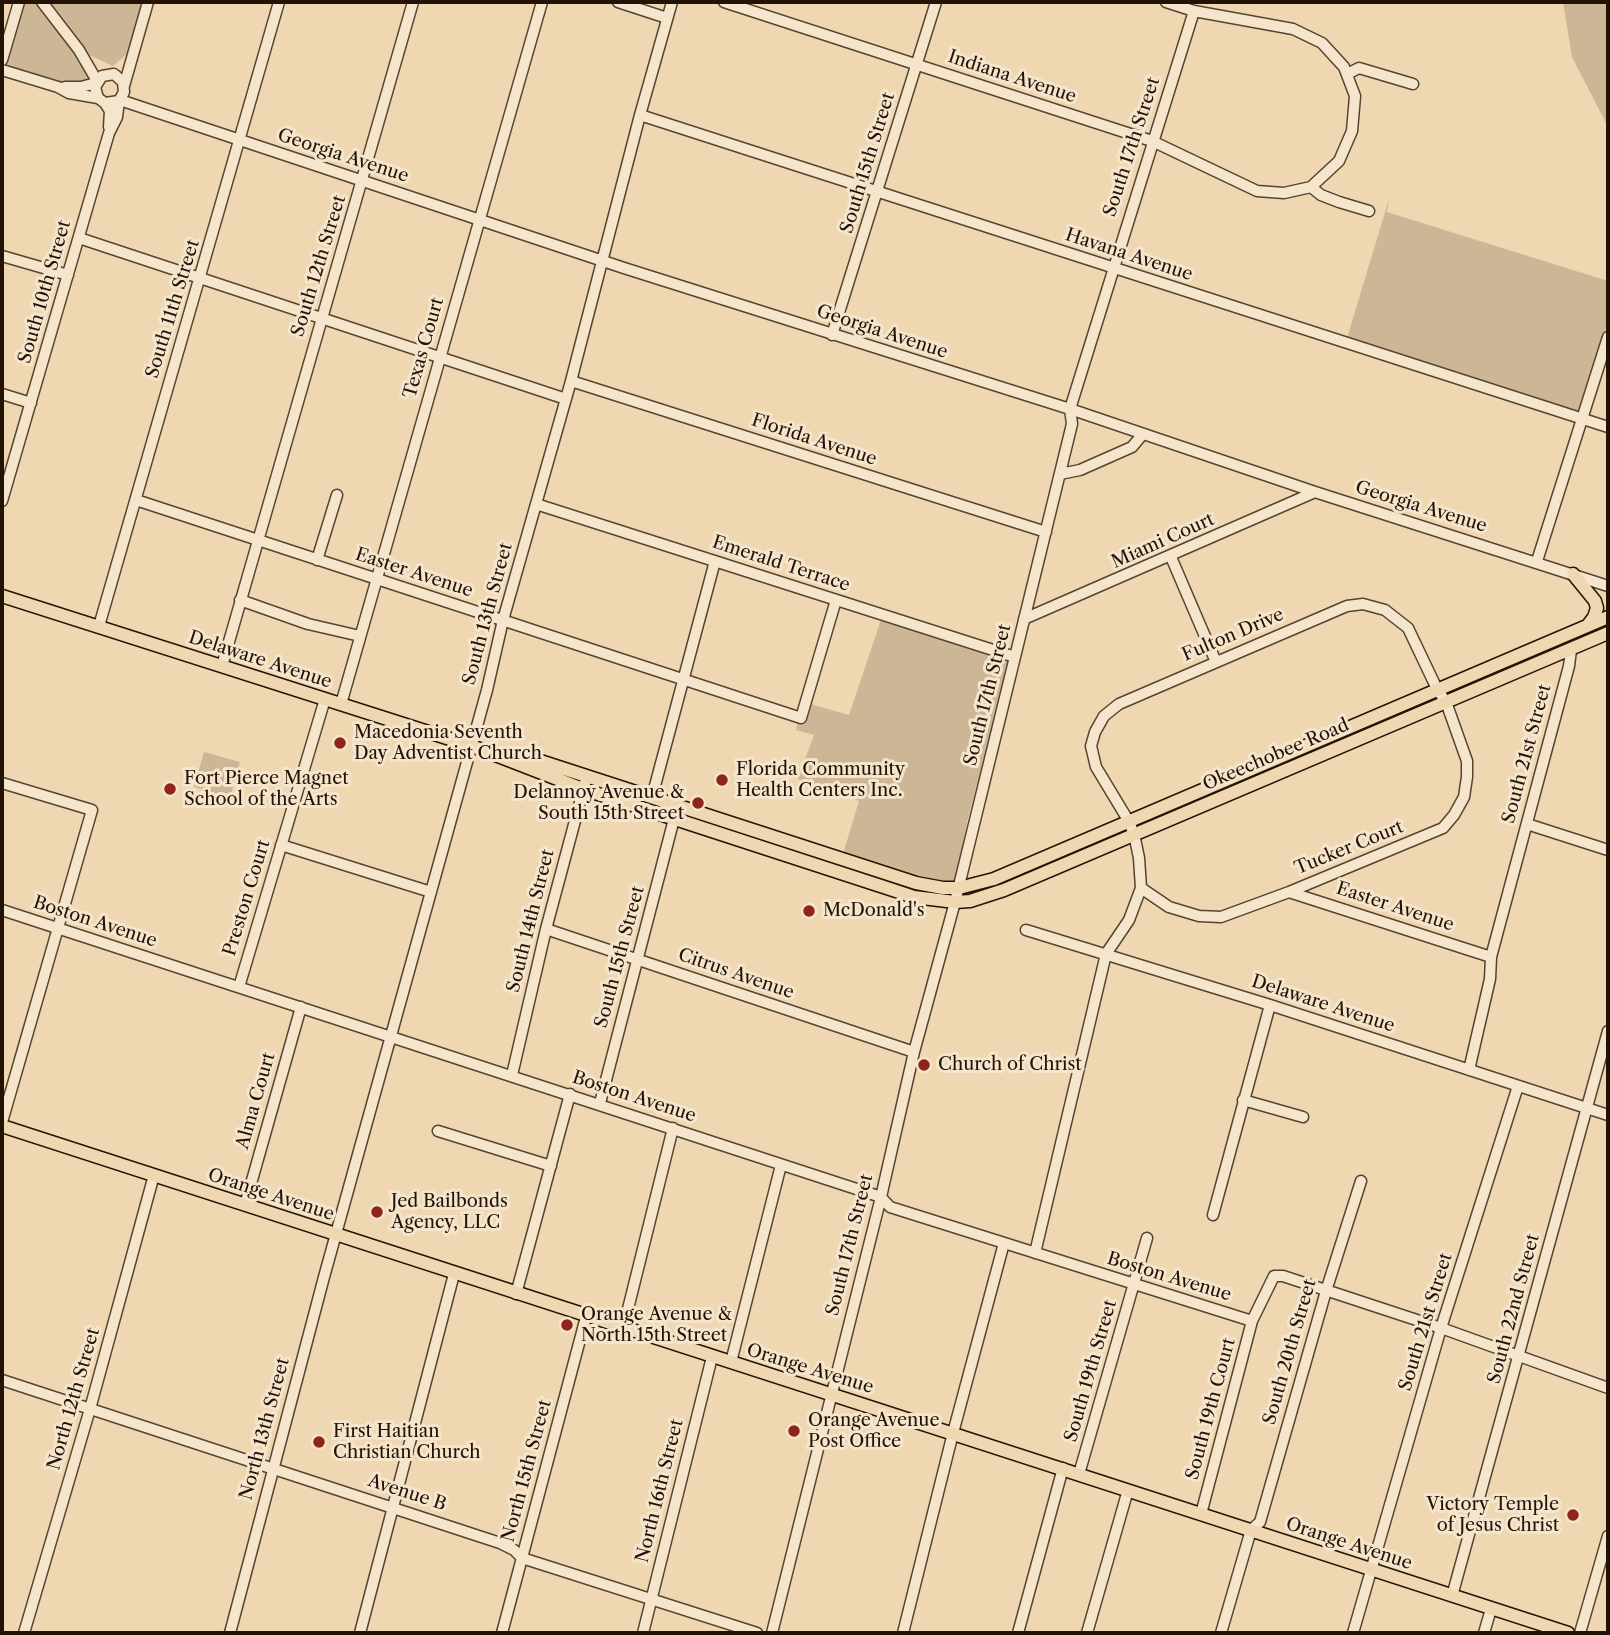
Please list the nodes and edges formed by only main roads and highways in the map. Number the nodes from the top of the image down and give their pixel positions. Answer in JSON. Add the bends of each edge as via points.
{"nodes":[{"id":1,"x":1573,"y":574,"type":"road end"},
{"id":2,"x":2,"y":596,"type":"edge"},
{"id":3,"x":1608,"y":617,"type":"edge"},
{"id":4,"x":1588,"y":625,"type":"junction"},
{"id":5,"x":1608,"y":633,"type":"edge"},
{"id":6,"x":585,"y":782,"type":"junction"},
{"id":7,"x":959,"y":888,"type":"joint"},
{"id":8,"x":956,"y":902,"type":"joint"},
{"id":9,"x":2,"y":1124,"type":"edge"},
{"id":10,"x":1567,"y":1633,"type":"edge"}],
"edges":[{"from":1,"to":4,"type":"main road","via":[[1595,601],[1597,608]]},
{"from":2,"to":6,"type":"main road","name":"Delaware Avenue","via":[[507,758],[537,760]]},
{"from":3,"to":4,"type":"main road","name":"Okeechobee Road"},
{"from":4,"to":7,"type":"main road","name":"Okeechobee Road","via":[[995,879]]},
{"from":5,"to":8,"type":"main road","name":"Okeechobee Road","via":[[1004,890]]},
{"from":6,"to":7,"type":"main road","name":"Delaware Avenue","via":[[652,797],[916,883]]},
{"from":6,"to":8,"type":"main road","name":"Delaware Avenue","via":[[674,820],[914,897]]},
{"from":9,"to":10,"type":"main road","name":"Orange Avenue"}]}
